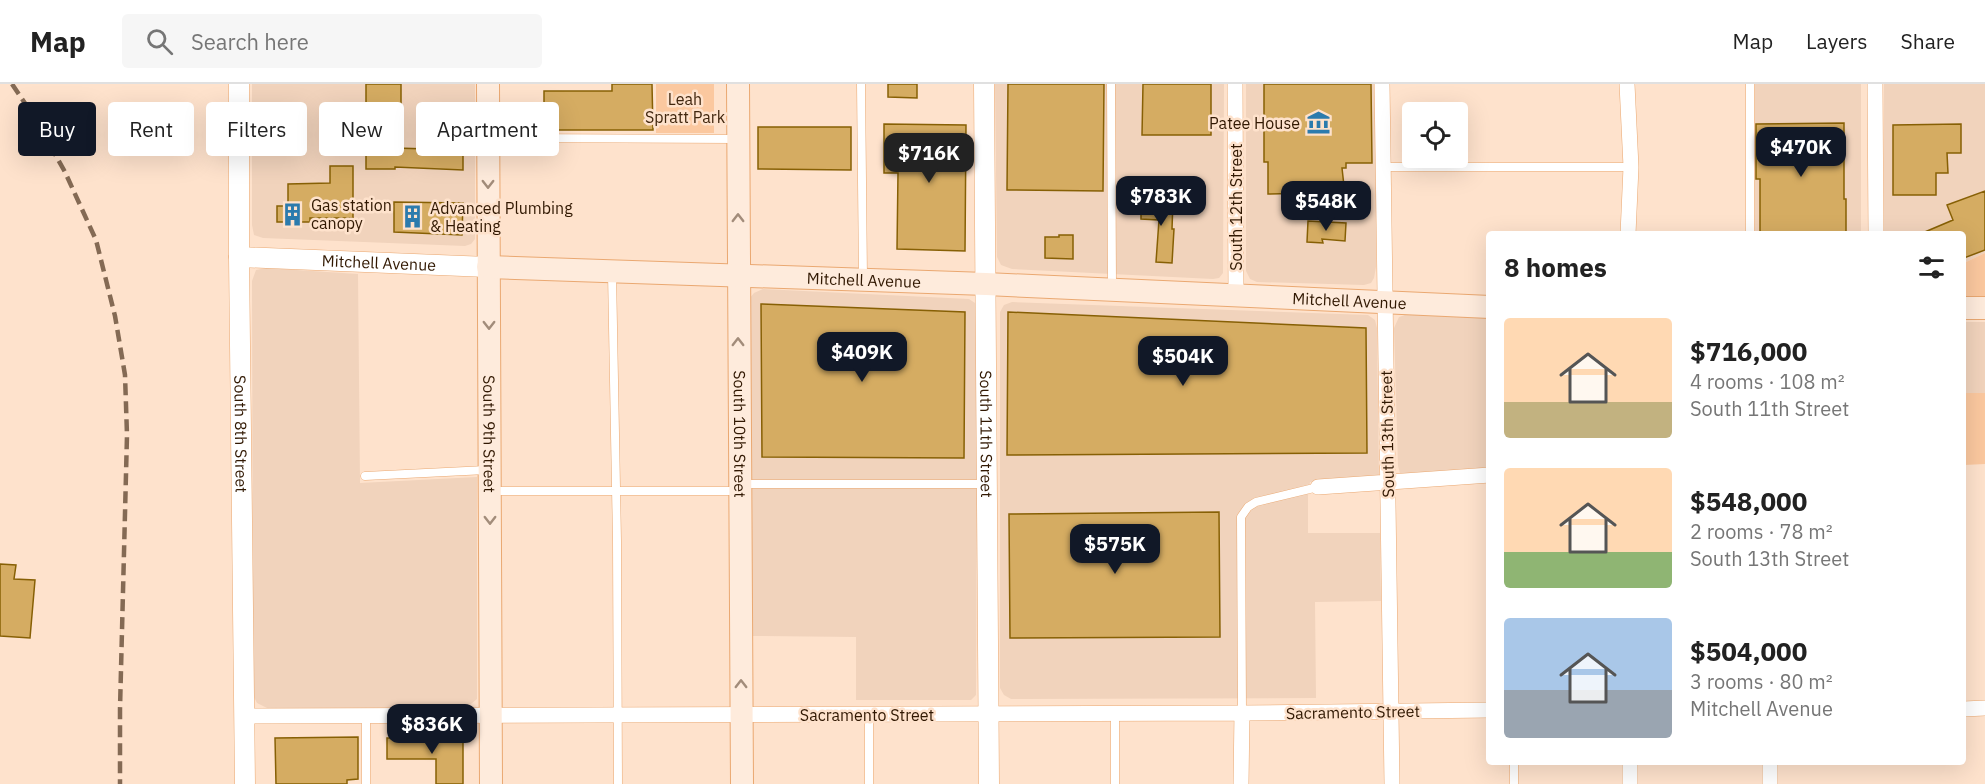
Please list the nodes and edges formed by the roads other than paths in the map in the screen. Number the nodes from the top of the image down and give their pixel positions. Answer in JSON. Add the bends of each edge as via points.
{"nodes":[{"id":1,"x":239,"y":84,"type":"edge"},
{"id":2,"x":488,"y":84,"type":"edge"},
{"id":3,"x":738,"y":84,"type":"edge"},
{"id":4,"x":861,"y":84,"type":"edge"},
{"id":5,"x":984,"y":84,"type":"edge"},
{"id":6,"x":1111,"y":84,"type":"edge"},
{"id":7,"x":1235,"y":84,"type":"edge"},
{"id":8,"x":1382,"y":84,"type":"edge"},
{"id":9,"x":1628,"y":84,"type":"edge"},
{"id":10,"x":1750,"y":84,"type":"edge"},
{"id":11,"x":1875,"y":84,"type":"edge"},
{"id":12,"x":488,"y":102,"type":"edge"},
{"id":13,"x":559,"y":138,"type":"edge"},
{"id":14,"x":738,"y":139,"type":"junction"},
{"id":15,"x":488,"y":156,"type":"edge"},
{"id":16,"x":1383,"y":166,"type":"junction"},
{"id":17,"x":1631,"y":167,"type":"junction"},
{"id":18,"x":1629,"y":231,"type":"edge"},
{"id":19,"x":1750,"y":231,"type":"edge"},
{"id":20,"x":1876,"y":231,"type":"edge"},
{"id":21,"x":239,"y":258,"type":"junction"},
{"id":22,"x":488,"y":267,"type":"junction"},
{"id":23,"x":611,"y":272,"type":"junction"},
{"id":24,"x":738,"y":276,"type":"junction"},
{"id":25,"x":863,"y":279,"type":"junction"},
{"id":26,"x":986,"y":284,"type":"junction"},
{"id":27,"x":1112,"y":290,"type":"junction"},
{"id":28,"x":1236,"y":294,"type":"junction"},
{"id":29,"x":1385,"y":302,"type":"junction"},
{"id":30,"x":1486,"y":307,"type":"edge"},
{"id":31,"x":1966,"y":308,"type":"edge"},
{"id":32,"x":1985,"y":308,"type":"edge"},
{"id":33,"x":1486,"y":475,"type":"edge"},
{"id":34,"x":365,"y":476,"type":"dead end"},
{"id":35,"x":490,"y":480,"type":"junction"},
{"id":36,"x":1388,"y":483,"type":"junction"},
{"id":37,"x":988,"y":484,"type":"junction"},
{"id":38,"x":739,"y":487,"type":"junction"},
{"id":39,"x":1318,"y":487,"type":"joint"},
{"id":40,"x":616,"y":491,"type":"junction"},
{"id":41,"x":1966,"y":708,"type":"edge"},
{"id":42,"x":1985,"y":708,"type":"edge"},
{"id":43,"x":1486,"y":710,"type":"edge"},
{"id":44,"x":1391,"y":711,"type":"junction"},
{"id":45,"x":1242,"y":713,"type":"junction"},
{"id":46,"x":989,"y":714,"type":"junction"},
{"id":47,"x":1115,"y":714,"type":"junction"},
{"id":48,"x":741,"y":715,"type":"junction"},
{"id":49,"x":870,"y":715,"type":"junction"},
{"id":50,"x":366,"y":716,"type":"junction"},
{"id":51,"x":491,"y":716,"type":"junction"},
{"id":52,"x":618,"y":716,"type":"junction"},
{"id":53,"x":245,"y":717,"type":"junction"},
{"id":54,"x":1514,"y":765,"type":"edge"},
{"id":55,"x":1630,"y":765,"type":"edge"},
{"id":56,"x":1770,"y":765,"type":"edge"},
{"id":57,"x":245,"y":784,"type":"edge"},
{"id":58,"x":366,"y":784,"type":"edge"},
{"id":59,"x":491,"y":784,"type":"edge"},
{"id":60,"x":618,"y":784,"type":"edge"},
{"id":61,"x":742,"y":784,"type":"edge"},
{"id":62,"x":869,"y":784,"type":"edge"},
{"id":63,"x":989,"y":784,"type":"edge"},
{"id":64,"x":1115,"y":784,"type":"edge"},
{"id":65,"x":1241,"y":784,"type":"edge"},
{"id":66,"x":1392,"y":784,"type":"edge"},
{"id":67,"x":1514,"y":784,"type":"edge"},
{"id":68,"x":1630,"y":784,"type":"edge"},
{"id":69,"x":1770,"y":784,"type":"edge"}],
"edges":[{"from":1,"to":21,"type":"street","name":"South 8th Street"},
{"from":2,"to":12,"type":"main road","name":"South 9th Street"},
{"from":3,"to":14,"type":"main road","name":"South 10th Street"},
{"from":4,"to":25,"type":"lane"},
{"from":5,"to":26,"type":"street","name":"South 11th Street"},
{"from":6,"to":27,"type":"lane"},
{"from":7,"to":28,"type":"street","name":"South 12th Street"},
{"from":8,"to":16,"type":"street","name":"South 13th Street"},
{"from":9,"to":17,"type":"street"},
{"from":10,"to":19,"type":"lane"},
{"from":11,"to":20,"type":"street"},
{"from":13,"to":14,"type":"lane"},
{"from":24,"to":14,"type":"main road","name":"South 10th Street","one_way":true},
{"from":15,"to":22,"type":"main road","name":"South 9th Street","one_way":true},
{"from":16,"to":17,"type":"lane"},
{"from":16,"to":29,"type":"street","name":"South 13th Street"},
{"from":17,"to":18,"type":"street"},
{"from":21,"to":22,"type":"street","name":"Mitchell Avenue"},
{"from":21,"to":53,"type":"street","name":"South 8th Street"},
{"from":22,"to":23,"type":"main road","name":"Mitchell Avenue"},
{"from":22,"to":35,"type":"main road","name":"South 9th Street","one_way":true},
{"from":23,"to":24,"type":"main road","name":"Mitchell Avenue"},
{"from":23,"to":40,"type":"lane"},
{"from":24,"to":25,"type":"main road","name":"Mitchell Avenue"},
{"from":38,"to":24,"type":"main road","name":"South 10th Street","one_way":true},
{"from":25,"to":26,"type":"main road","name":"Mitchell Avenue"},
{"from":26,"to":27,"type":"main road","name":"Mitchell Avenue"},
{"from":26,"to":37,"type":"street","name":"South 11th Street"},
{"from":27,"to":28,"type":"main road","name":"Mitchell Avenue"},
{"from":28,"to":29,"type":"main road","name":"Mitchell Avenue"},
{"from":29,"to":30,"type":"main road","name":"Mitchell Avenue"},
{"from":29,"to":36,"type":"street","name":"South 13th Street"},
{"from":31,"to":32,"type":"main road"},
{"from":33,"to":36,"type":"street"},
{"from":34,"to":35,"type":"lane"},
{"from":35,"to":40,"type":"lane"},
{"from":35,"to":51,"type":"main road","name":"South 9th Street","one_way":true},
{"from":36,"to":39,"type":"street"},
{"from":36,"to":44,"type":"street","name":"South 13th Street"},
{"from":37,"to":38,"type":"lane"},
{"from":37,"to":46,"type":"street","name":"South 11th Street"},
{"from":38,"to":40,"type":"lane"},
{"from":48,"to":38,"type":"main road","name":"South 10th Street","one_way":true},
{"from":39,"to":45,"type":"lane","via":[[1256,502],[1241,517]]},
{"from":40,"to":52,"type":"lane"},
{"from":41,"to":42,"type":"street"},
{"from":43,"to":44,"type":"street","name":"Sacramento Street"},
{"from":44,"to":45,"type":"street","name":"Sacramento Street"},
{"from":44,"to":66,"type":"street","name":"South 13th Street"},
{"from":45,"to":47,"type":"street","name":"Sacramento Street"},
{"from":45,"to":65,"type":"street"},
{"from":46,"to":47,"type":"street","name":"Sacramento Street"},
{"from":46,"to":49,"type":"street","name":"Sacramento Street"},
{"from":46,"to":63,"type":"street","name":"South 11th Street"},
{"from":47,"to":64,"type":"lane"},
{"from":48,"to":49,"type":"street","name":"Sacramento Street"},
{"from":48,"to":52,"type":"street","name":"Sacramento Street"},
{"from":48,"to":61,"type":"main road","name":"South 10th Street"},
{"from":49,"to":62,"type":"lane"},
{"from":50,"to":51,"type":"street","name":"Sacramento Street"},
{"from":50,"to":53,"type":"street","name":"Sacramento Street"},
{"from":50,"to":58,"type":"lane"},
{"from":51,"to":52,"type":"street","name":"Sacramento Street"},
{"from":51,"to":59,"type":"main road","name":"South 9th Street"},
{"from":52,"to":60,"type":"lane"},
{"from":53,"to":57,"type":"street","name":"South 8th Street"},
{"from":54,"to":67,"type":"lane"},
{"from":55,"to":68,"type":"street"},
{"from":56,"to":69,"type":"street"}]}
